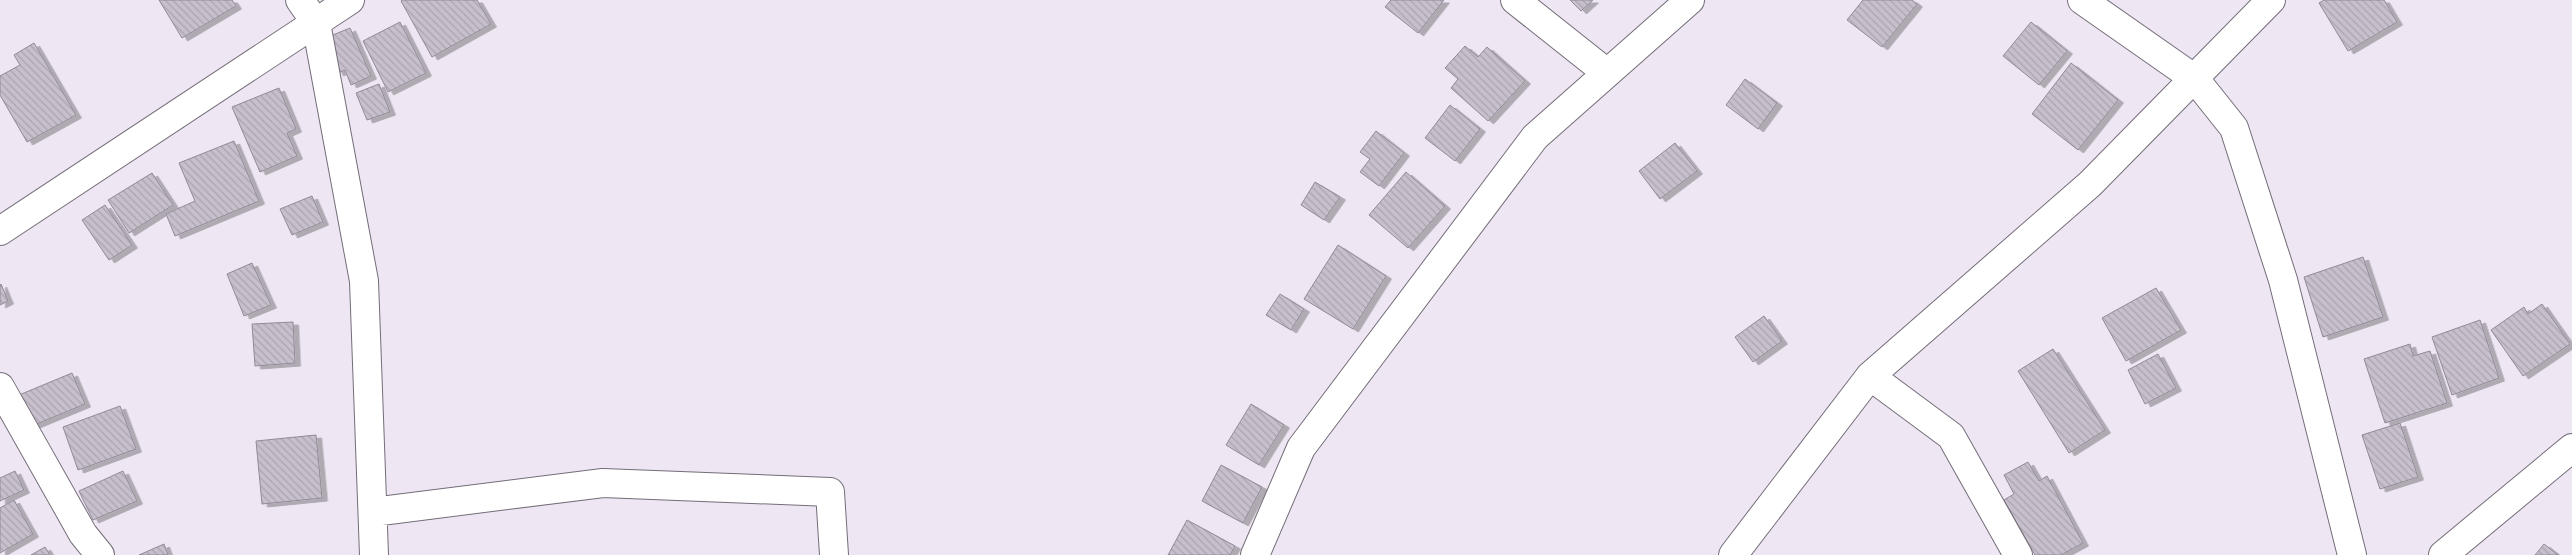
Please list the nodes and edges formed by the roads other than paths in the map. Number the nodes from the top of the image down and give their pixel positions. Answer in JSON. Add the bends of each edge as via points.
{"nodes":[{"id":1,"x":300,"y":0,"type":"edge"},
{"id":2,"x":350,"y":0,"type":"edge"},
{"id":3,"x":1515,"y":0,"type":"edge"},
{"id":4,"x":1690,"y":0,"type":"edge"},
{"id":5,"x":2082,"y":0,"type":"edge"},
{"id":6,"x":2271,"y":0,"type":"edge"},
{"id":7,"x":316,"y":23,"type":"junction"},
{"id":8,"x":1607,"y":73,"type":"junction"},
{"id":9,"x":2194,"y":79,"type":"junction"},
{"id":10,"x":0,"y":231,"type":"edge"},
{"id":11,"x":1870,"y":376,"type":"junction"},
{"id":12,"x":0,"y":387,"type":"edge"},
{"id":13,"x":2572,"y":448,"type":"edge"},
{"id":14,"x":373,"y":512,"type":"junction"},
{"id":15,"x":372,"y":554,"type":"edge"},
{"id":16,"x":100,"y":555,"type":"edge"},
{"id":17,"x":834,"y":555,"type":"edge"},
{"id":18,"x":1255,"y":555,"type":"edge"},
{"id":19,"x":1733,"y":555,"type":"edge"},
{"id":20,"x":2018,"y":555,"type":"edge"},
{"id":21,"x":2352,"y":555,"type":"edge"},
{"id":22,"x":2443,"y":555,"type":"edge"}],
"edges":[{"from":1,"to":7,"type":"street"},
{"from":2,"to":7,"type":"street"},
{"from":3,"to":8,"type":"street"},
{"from":4,"to":8,"type":"street"},
{"from":5,"to":9,"type":"street"},
{"from":6,"to":9,"type":"street"},
{"from":7,"to":10,"type":"street"},
{"from":7,"to":14,"type":"street","via":[[364,281]]},
{"from":8,"to":18,"type":"street","via":[[1535,137],[1301,448]]},
{"from":9,"to":11,"type":"street","via":[[2090,184]]},
{"from":9,"to":21,"type":"street","via":[[2234,128],[2283,280]]},
{"from":11,"to":19,"type":"street"},
{"from":11,"to":20,"type":"street","via":[[1951,436]]},
{"from":12,"to":16,"type":"street","via":[[83,534]]},
{"from":13,"to":22,"type":"street"},
{"from":14,"to":15,"type":"street"},
{"from":14,"to":17,"type":"street","via":[[603,483],[830,492]]}]}
